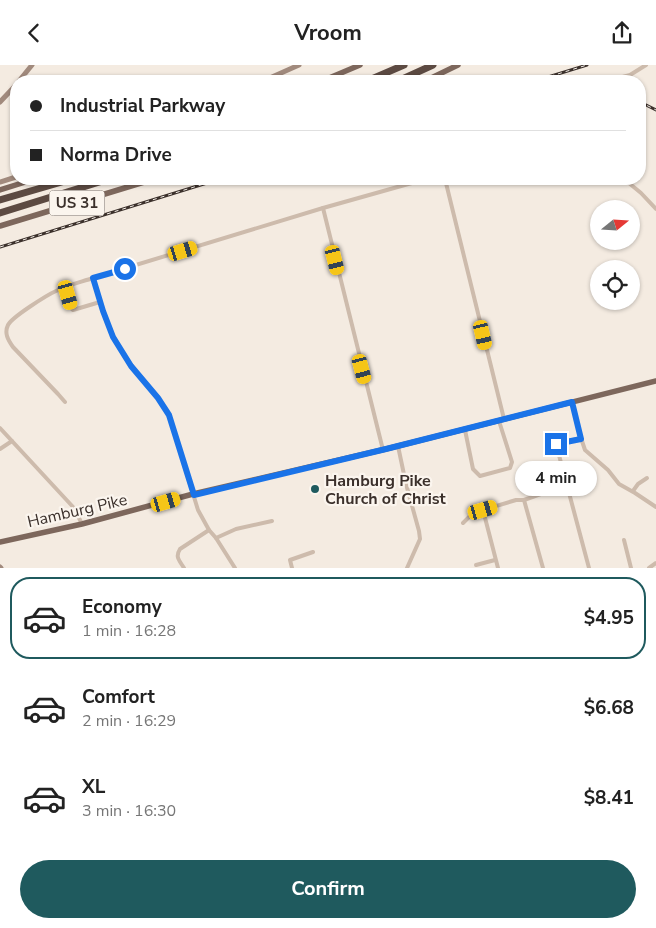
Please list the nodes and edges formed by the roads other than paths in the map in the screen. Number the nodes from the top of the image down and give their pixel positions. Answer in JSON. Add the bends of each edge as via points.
{"nodes":[{"id":1,"x":32,"y":65,"type":"edge"},
{"id":2,"x":299,"y":65,"type":"edge"},
{"id":3,"x":360,"y":65,"type":"edge"},
{"id":4,"x":404,"y":65,"type":"edge"},
{"id":5,"x":433,"y":65,"type":"edge"},
{"id":6,"x":458,"y":65,"type":"edge"},
{"id":7,"x":646,"y":65,"type":"edge"},
{"id":8,"x":24,"y":75,"type":"edge"},
{"id":9,"x":276,"y":75,"type":"edge"},
{"id":10,"x":336,"y":75,"type":"edge"},
{"id":11,"x":381,"y":75,"type":"edge"},
{"id":12,"x":411,"y":75,"type":"edge"},
{"id":13,"x":437,"y":75,"type":"edge"},
{"id":14,"x":630,"y":75,"type":"edge"},
{"id":15,"x":10,"y":91,"type":"edge"},
{"id":16,"x":0,"y":102,"type":"edge"},
{"id":17,"x":16,"y":185,"type":"edge"},
{"id":18,"x":51,"y":185,"type":"edge"},
{"id":19,"x":90,"y":185,"type":"edge"},
{"id":20,"x":134,"y":185,"type":"edge"},
{"id":21,"x":405,"y":185,"type":"edge"},
{"id":22,"x":446,"y":185,"type":"edge"},
{"id":23,"x":631,"y":185,"type":"edge"},
{"id":24,"x":0,"y":190,"type":"edge"},
{"id":25,"x":0,"y":200,"type":"edge"},
{"id":26,"x":323,"y":208,"type":"junction"},
{"id":27,"x":656,"y":209,"type":"edge"},
{"id":28,"x":0,"y":213,"type":"edge"},
{"id":29,"x":0,"y":225,"type":"edge"},
{"id":30,"x":93,"y":278,"type":"junction"},
{"id":31,"x":65,"y":287,"type":"junction"},
{"id":32,"x":100,"y":303,"type":"junction"},
{"id":33,"x":656,"y":381,"type":"edge"},
{"id":34,"x":65,"y":402,"type":"dead end"},
{"id":35,"x":572,"y":402,"type":"junction"},
{"id":36,"x":501,"y":420,"type":"junction"},
{"id":37,"x":0,"y":428,"type":"edge"},
{"id":38,"x":464,"y":430,"type":"junction"},
{"id":39,"x":581,"y":439,"type":"junction"},
{"id":40,"x":12,"y":441,"type":"junction"},
{"id":41,"x":398,"y":446,"type":"junction"},
{"id":42,"x":0,"y":449,"type":"edge"},
{"id":43,"x":383,"y":450,"type":"junction"},
{"id":44,"x":647,"y":478,"type":"dead end"},
{"id":45,"x":567,"y":487,"type":"junction"},
{"id":46,"x":633,"y":491,"type":"junction"},
{"id":47,"x":194,"y":495,"type":"junction"},
{"id":48,"x":524,"y":499,"type":"junction"},
{"id":49,"x":656,"y":507,"type":"edge"},
{"id":50,"x":483,"y":510,"type":"junction"},
{"id":51,"x":272,"y":521,"type":"dead end"},
{"id":52,"x":82,"y":523,"type":"junction"},
{"id":53,"x":464,"y":523,"type":"dead end"},
{"id":54,"x":209,"y":530,"type":"junction"},
{"id":55,"x":216,"y":538,"type":"junction"},
{"id":56,"x":624,"y":541,"type":"dead end"},
{"id":57,"x":0,"y":542,"type":"edge"},
{"id":58,"x":313,"y":552,"type":"dead end"},
{"id":59,"x":495,"y":560,"type":"junction"},
{"id":60,"x":476,"y":565,"type":"dead end"},
{"id":61,"x":655,"y":565,"type":"edge"},
{"id":62,"x":184,"y":568,"type":"edge"},
{"id":63,"x":235,"y":568,"type":"edge"},
{"id":64,"x":292,"y":568,"type":"edge"},
{"id":65,"x":407,"y":568,"type":"edge"},
{"id":66,"x":498,"y":568,"type":"edge"},
{"id":67,"x":543,"y":568,"type":"edge"},
{"id":68,"x":589,"y":568,"type":"edge"},
{"id":69,"x":631,"y":568,"type":"edge"},
{"id":70,"x":648,"y":568,"type":"edge"}],
"edges":[{"from":1,"to":8,"type":"street"},
{"from":2,"to":9,"type":"street"},
{"from":3,"to":10,"type":"main road"},
{"from":4,"to":11,"type":"highway"},
{"from":5,"to":12,"type":"highway"},
{"from":6,"to":13,"type":"main road"},
{"from":7,"to":14,"type":"street"},
{"from":15,"to":16,"type":"street"},
{"from":17,"to":24,"type":"main road","number":"US 31"},
{"from":18,"to":25,"type":"highway"},
{"from":19,"to":28,"type":"highway"},
{"from":20,"to":29,"type":"main road","number":"US 31"},
{"from":21,"to":26,"type":"street"},
{"from":22,"to":36,"type":"street"},
{"from":23,"to":27,"type":"street"},
{"from":26,"to":30,"type":"street"},
{"from":26,"to":43,"type":"street"},
{"from":30,"to":31,"type":"street"},
{"from":30,"to":32,"type":"street"},
{"from":31,"to":32,"type":"street","via":[[73,310]]},
{"from":31,"to":34,"type":"street","via":[[12,319],[6,334],[13,347]]},
{"from":32,"to":47,"type":"street","via":[[113,337],[169,415]]},
{"from":33,"to":35,"type":"main road","name":"Hamburg Pike"},
{"from":35,"to":36,"type":"main road","name":"Hamburg Pike"},
{"from":35,"to":39,"type":"street"},
{"from":36,"to":38,"type":"main road","name":"Hamburg Pike"},
{"from":36,"to":38,"type":"street","via":[[512,462],[510,468],[502,471],[480,476],[473,469]]},
{"from":37,"to":40,"type":"street"},
{"from":38,"to":41,"type":"main road","name":"Hamburg Pike"},
{"from":39,"to":45,"type":"street","via":[[556,444]]},
{"from":39,"to":46,"type":"street","via":[[585,450],[619,484]]},
{"from":40,"to":42,"type":"street"},
{"from":40,"to":52,"type":"street","via":[[74,508]]},
{"from":41,"to":43,"type":"main road","name":"Hamburg Pike"},
{"from":41,"to":65,"type":"street","via":[[420,539]]},
{"from":43,"to":47,"type":"main road","name":"Hamburg Pike"},
{"from":44,"to":46,"type":"street"},
{"from":45,"to":48,"type":"street"},
{"from":45,"to":68,"type":"street"},
{"from":46,"to":49,"type":"street"},
{"from":47,"to":52,"type":"main road","name":"Hamburg Pike"},
{"from":47,"to":54,"type":"street"},
{"from":48,"to":50,"type":"street"},
{"from":48,"to":67,"type":"street"},
{"from":50,"to":53,"type":"street","via":[[473,513]]},
{"from":50,"to":59,"type":"street"},
{"from":51,"to":55,"type":"street","via":[[236,529]]},
{"from":52,"to":57,"type":"main road","name":"Hamburg Pike"},
{"from":54,"to":55,"type":"street"},
{"from":54,"to":62,"type":"street","via":[[180,549],[177,555]]},
{"from":55,"to":63,"type":"street"},
{"from":56,"to":69,"type":"street"},
{"from":58,"to":64,"type":"street","via":[[290,560]]},
{"from":59,"to":60,"type":"street"},
{"from":59,"to":66,"type":"street"},
{"from":61,"to":70,"type":"street"}]}
